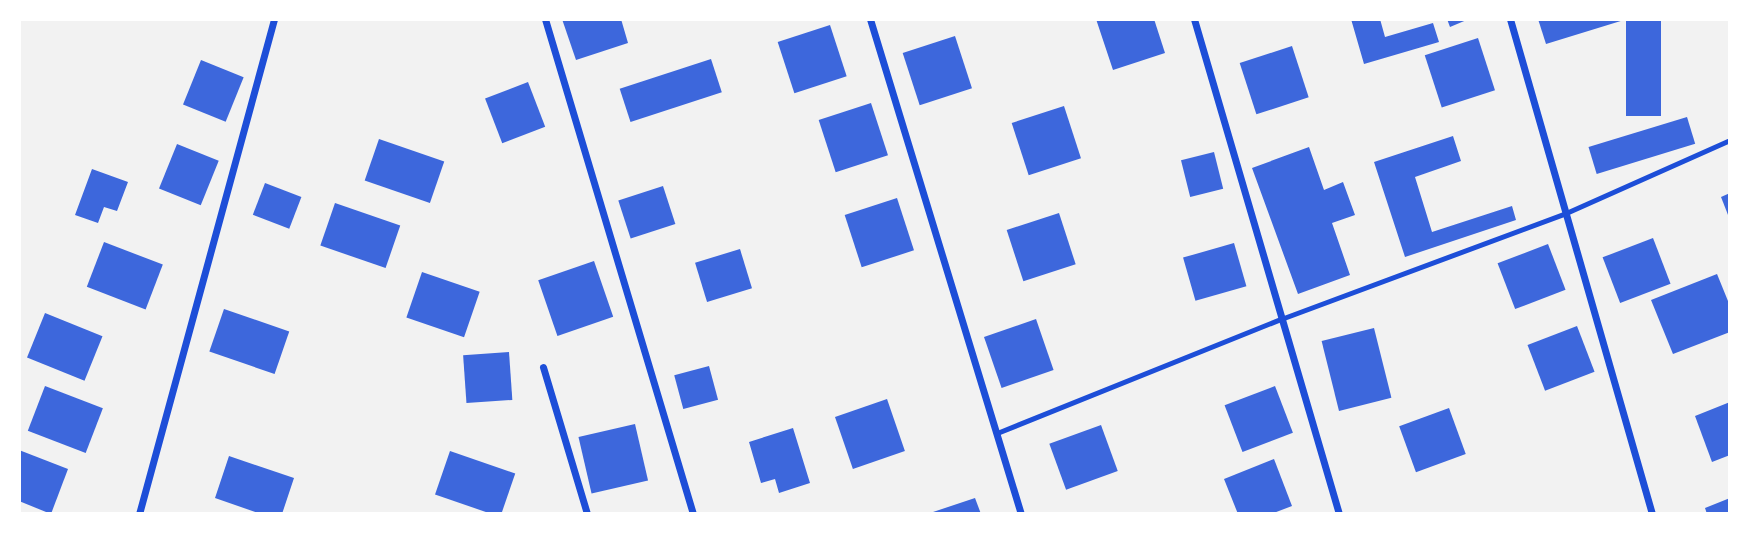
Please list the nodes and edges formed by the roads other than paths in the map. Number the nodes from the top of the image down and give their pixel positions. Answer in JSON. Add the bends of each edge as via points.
{"nodes":[{"id":1,"x":274,"y":19,"type":"edge"},
{"id":2,"x":545,"y":19,"type":"edge"},
{"id":3,"x":870,"y":19,"type":"edge"},
{"id":4,"x":1194,"y":19,"type":"edge"},
{"id":5,"x":1510,"y":19,"type":"edge"},
{"id":6,"x":1730,"y":140,"type":"edge"},
{"id":7,"x":1566,"y":213,"type":"junction"},
{"id":8,"x":1281,"y":319,"type":"junction"},
{"id":9,"x":543,"y":367,"type":"dead end"},
{"id":10,"x":998,"y":433,"type":"junction"},
{"id":11,"x":139,"y":514,"type":"edge"},
{"id":12,"x":587,"y":514,"type":"edge"},
{"id":13,"x":692,"y":514,"type":"edge"},
{"id":14,"x":1021,"y":514,"type":"edge"},
{"id":15,"x":1339,"y":514,"type":"edge"},
{"id":16,"x":1652,"y":514,"type":"edge"}],
"edges":[{"from":1,"to":11,"type":"street"},
{"from":2,"to":13,"type":"street"},
{"from":3,"to":10,"type":"street"},
{"from":4,"to":8,"type":"street"},
{"from":5,"to":7,"type":"street"},
{"from":6,"to":7,"type":"lane"},
{"from":7,"to":8,"type":"lane"},
{"from":7,"to":16,"type":"street"},
{"from":8,"to":10,"type":"lane"},
{"from":8,"to":15,"type":"street"},
{"from":9,"to":12,"type":"street"},
{"from":10,"to":14,"type":"street"}]}
